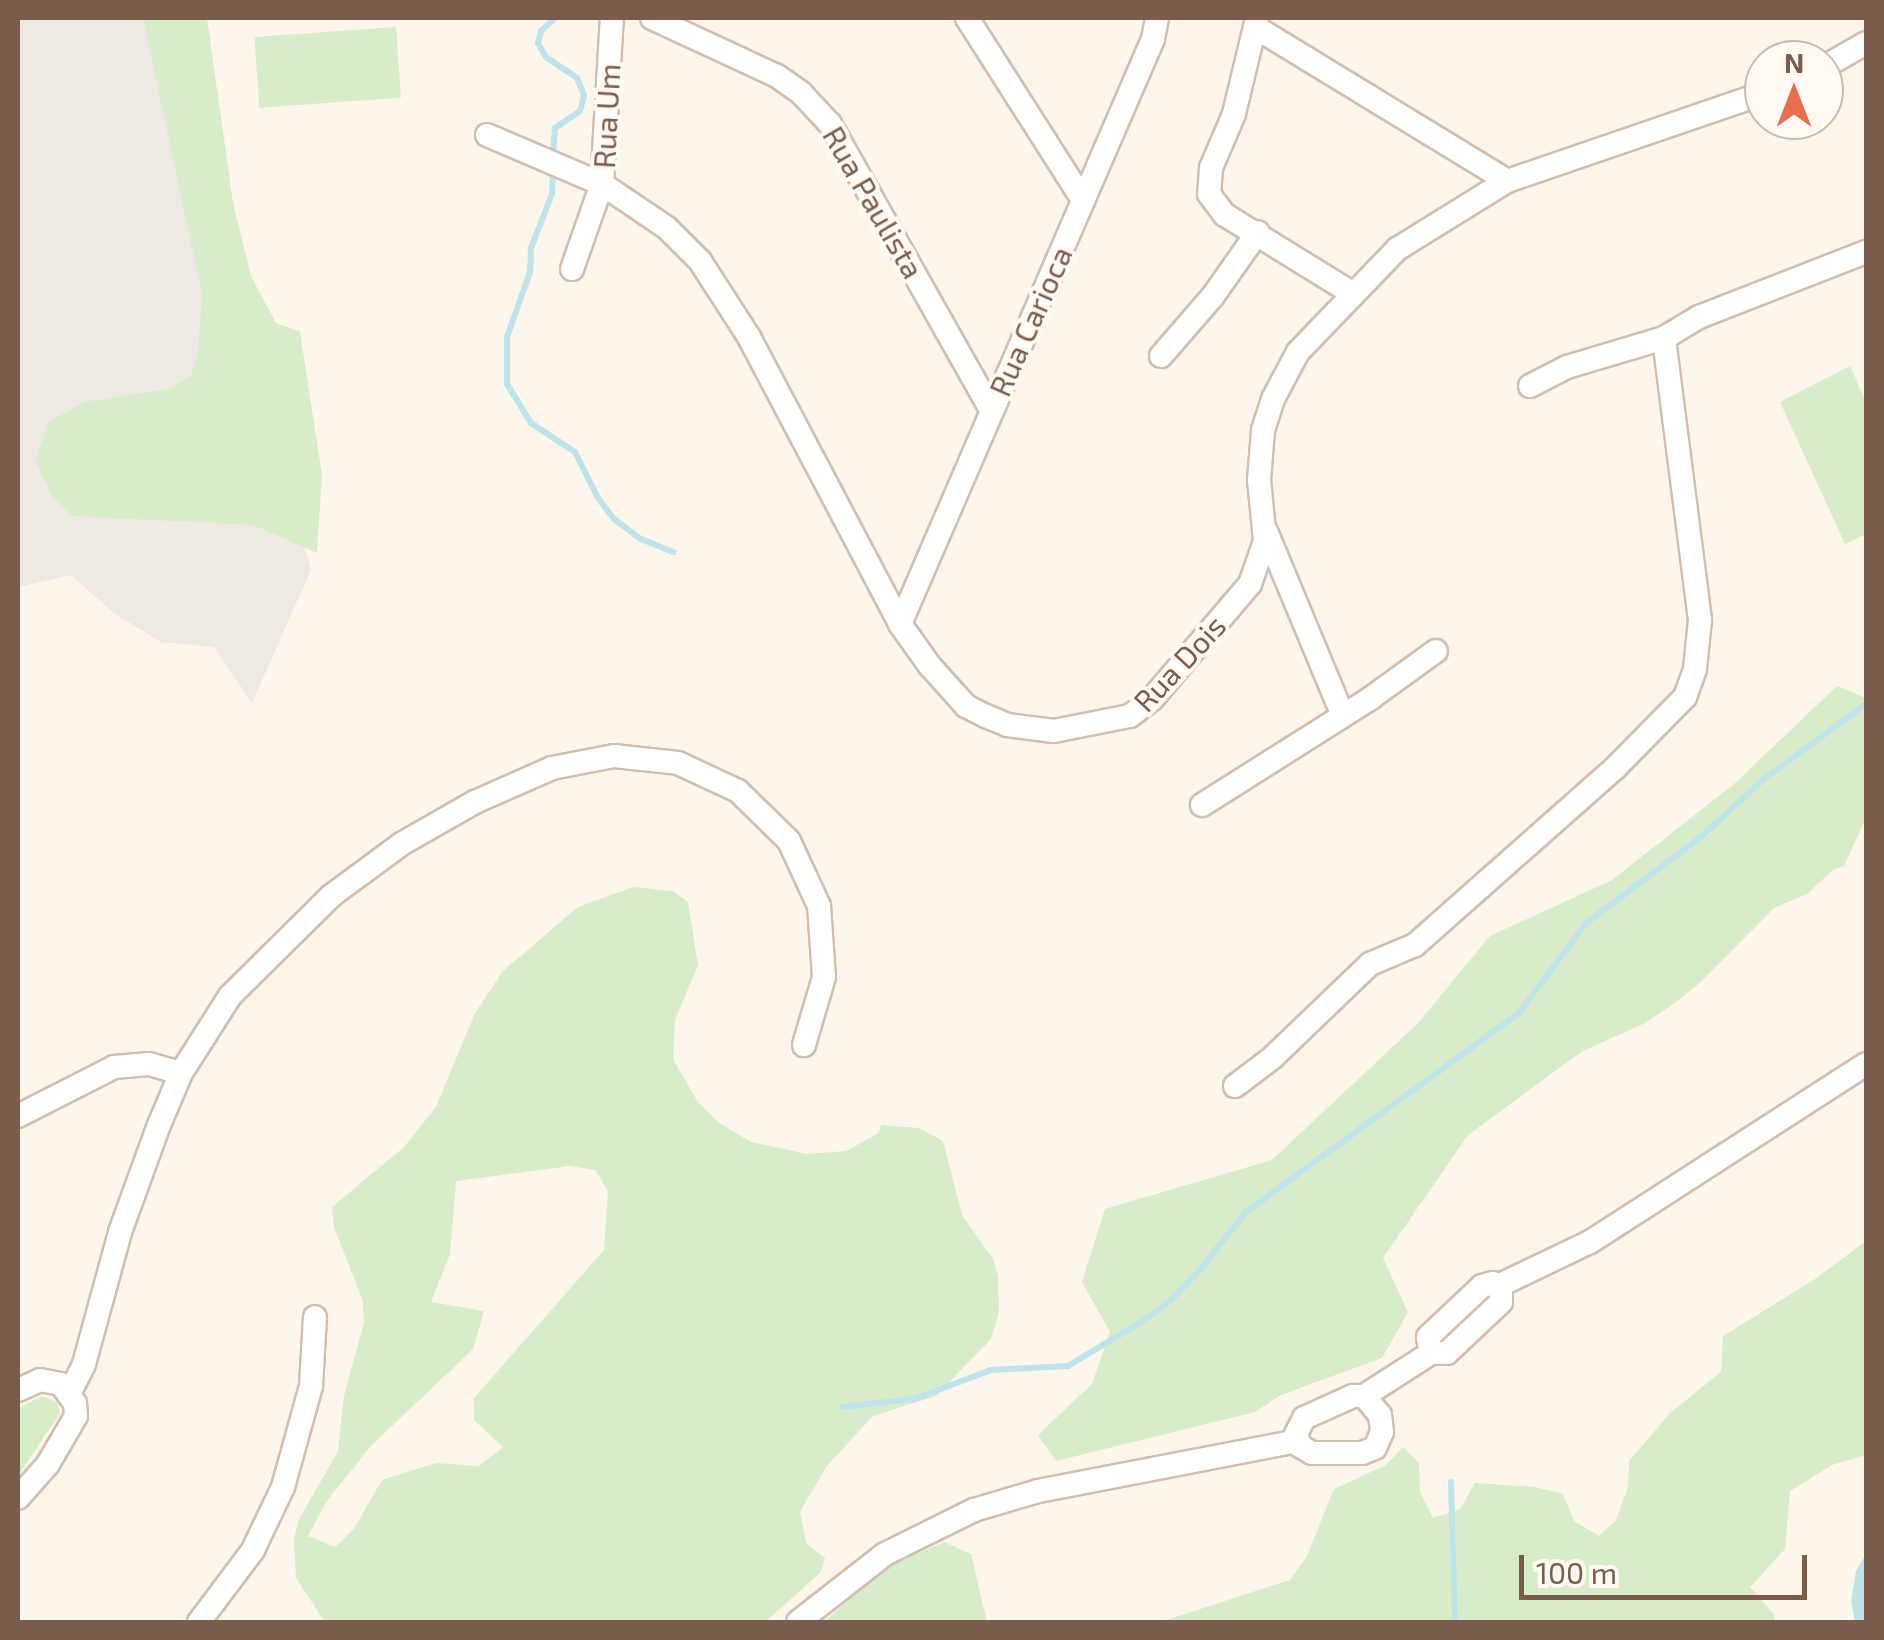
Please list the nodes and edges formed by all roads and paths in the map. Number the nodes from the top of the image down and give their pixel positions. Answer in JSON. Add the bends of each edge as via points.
{"nodes":[{"id":1,"x":612,"y":18,"type":"edge"},
{"id":2,"x":652,"y":18,"type":"edge"},
{"id":3,"x":967,"y":18,"type":"edge"},
{"id":4,"x":1157,"y":18,"type":"edge"},
{"id":5,"x":1256,"y":22,"type":"edge"},
{"id":6,"x":1866,"y":44,"type":"edge"},
{"id":7,"x":1844,"y":56,"type":"edge"},
{"id":8,"x":1744,"y":99,"type":"edge"},
{"id":9,"x":487,"y":135,"type":"dead end"},
{"id":10,"x":1507,"y":181,"type":"junction"},
{"id":11,"x":602,"y":184,"type":"junction"},
{"id":12,"x":1083,"y":200,"type":"junction"},
{"id":13,"x":1258,"y":232,"type":"junction"},
{"id":14,"x":1866,"y":252,"type":"edge"},
{"id":15,"x":572,"y":269,"type":"dead end"},
{"id":16,"x":1352,"y":293,"type":"junction"},
{"id":17,"x":1664,"y":338,"type":"junction"},
{"id":18,"x":1160,"y":356,"type":"dead end"},
{"id":19,"x":1530,"y":386,"type":"dead end"},
{"id":20,"x":991,"y":410,"type":"junction"},
{"id":21,"x":1263,"y":523,"type":"junction"},
{"id":22,"x":900,"y":624,"type":"junction"},
{"id":23,"x":1436,"y":650,"type":"dead end"},
{"id":24,"x":1343,"y":716,"type":"junction"},
{"id":25,"x":1202,"y":805,"type":"dead end"},
{"id":26,"x":804,"y":1045,"type":"dead end"},
{"id":27,"x":1866,"y":1064,"type":"edge"},
{"id":28,"x":181,"y":1072,"type":"junction"},
{"id":29,"x":1235,"y":1086,"type":"dead end"},
{"id":30,"x":18,"y":1116,"type":"edge"},
{"id":31,"x":315,"y":1316,"type":"dead end"},
{"id":32,"x":18,"y":1390,"type":"edge"},
{"id":33,"x":70,"y":1392,"type":"junction"},
{"id":34,"x":1364,"y":1396,"type":"junction"},
{"id":35,"x":1297,"y":1440,"type":"junction"},
{"id":36,"x":18,"y":1498,"type":"edge"},
{"id":37,"x":199,"y":1622,"type":"edge"},
{"id":38,"x":798,"y":1622,"type":"edge"}],
"edges":[{"from":1,"to":11,"type":"street","name":"Rua Um"},
{"from":2,"to":20,"type":"street","name":"Rua Paulista","via":[[777,76],[830,124]]},
{"from":3,"to":12,"type":"street"},
{"from":4,"to":12,"type":"street","name":"Rua Carioca"},
{"from":5,"to":10,"type":"street"},
{"from":5,"to":13,"type":"street","via":[[1234,114],[1208,183],[1225,216]]},
{"from":6,"to":7,"type":"street"},
{"from":8,"to":10,"type":"street","name":"Rua Dois"},
{"from":9,"to":11,"type":"street","name":"Rua Dois"},
{"from":10,"to":16,"type":"street","name":"Rua Dois","via":[[1397,249]]},
{"from":11,"to":15,"type":"street","name":"Rua Um"},
{"from":11,"to":22,"type":"street","name":"Rua Dois","via":[[668,228],[700,261],[749,337]]},
{"from":12,"to":20,"type":"street","name":"Rua Carioca"},
{"from":13,"to":16,"type":"street"},
{"from":13,"to":18,"type":"street"},
{"from":14,"to":17,"type":"street","via":[[1699,316]]},
{"from":16,"to":21,"type":"street","name":"Rua Dois","via":[[1298,352],[1272,399],[1263,430]]},
{"from":17,"to":19,"type":"street","via":[[1566,367]]},
{"from":17,"to":29,"type":"street","via":[[1700,620],[1685,697],[1415,945],[1370,964]]},
{"from":20,"to":22,"type":"street","name":"Rua Carioca"},
{"from":21,"to":22,"type":"street","name":"Rua Dois","via":[[1265,540],[1250,584],[1152,699],[1104,725],[1054,731],[986,716],[954,692]]},
{"from":21,"to":24,"type":"street"},
{"from":23,"to":24,"type":"street"},
{"from":24,"to":25,"type":"street"},
{"from":26,"to":28,"type":"street","via":[[820,1001],[825,953],[812,883],[789,842],[757,806],[718,779],[657,758],[614,756],[572,762],[500,790],[368,866],[251,972]]},
{"from":27,"to":34,"type":"street","via":[[1590,1242],[1498,1286],[1501,1302],[1448,1354],[1431,1353]]},
{"from":28,"to":30,"type":"street","via":[[150,1064],[114,1067]]},
{"from":28,"to":33,"type":"street","via":[[138,1178],[90,1346]]},
{"from":31,"to":37,"type":"street","via":[[310,1386],[283,1487],[253,1550]]},
{"from":32,"to":33,"type":"street","via":[[51,1380]]},
{"from":33,"to":36,"type":"street","via":[[76,1416]]},
{"from":34,"to":35,"type":"street","via":[[1304,1418]]},
{"from":34,"to":35,"type":"street","via":[[1382,1422],[1375,1448],[1312,1453]]},
{"from":35,"to":38,"type":"street","via":[[1038,1491],[974,1510],[885,1554]]}]}
